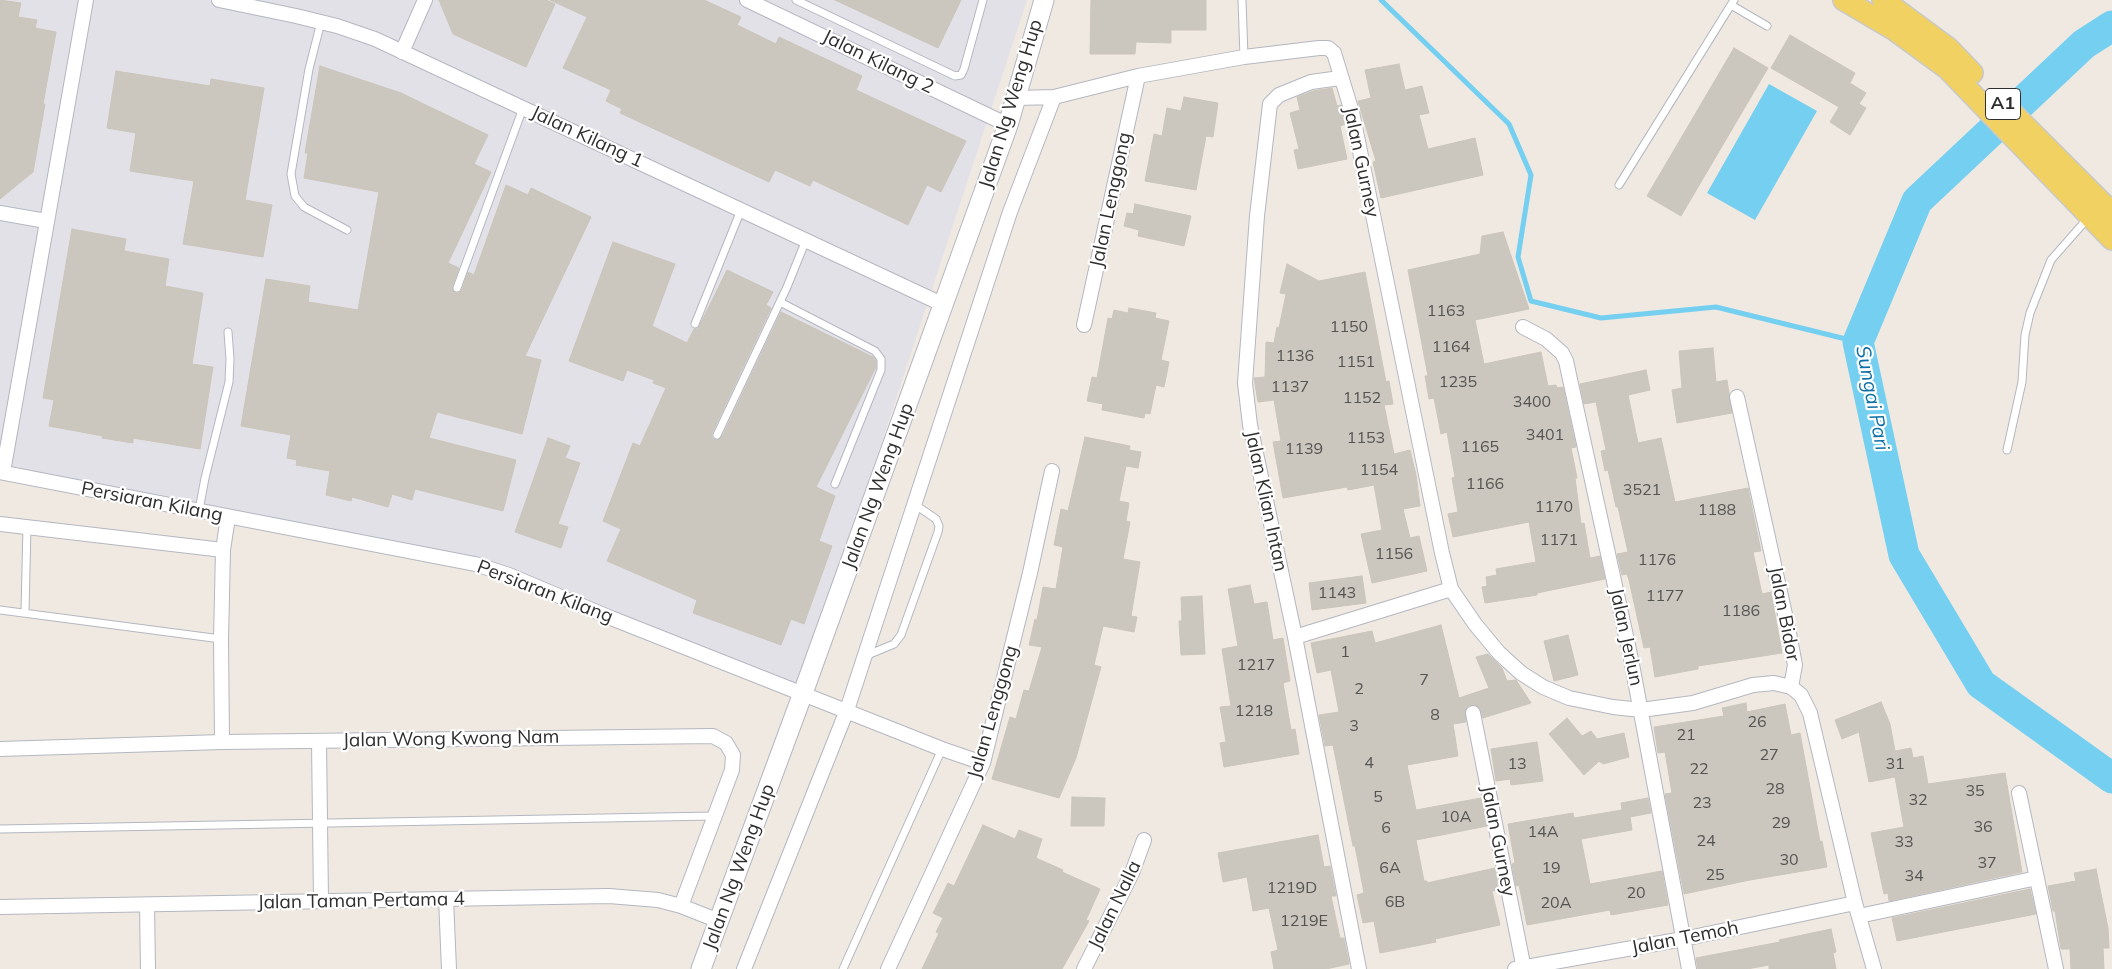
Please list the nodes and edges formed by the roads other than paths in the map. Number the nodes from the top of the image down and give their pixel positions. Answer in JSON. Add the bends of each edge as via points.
{"nodes":[{"id":1,"x":86,"y":0,"type":"edge"},
{"id":2,"x":219,"y":0,"type":"edge"},
{"id":3,"x":424,"y":0,"type":"edge"},
{"id":4,"x":747,"y":0,"type":"edge"},
{"id":5,"x":796,"y":0,"type":"edge"},
{"id":6,"x":983,"y":0,"type":"edge"},
{"id":7,"x":1044,"y":0,"type":"edge"},
{"id":8,"x":1242,"y":0,"type":"edge"},
{"id":9,"x":1844,"y":0,"type":"edge"},
{"id":10,"x":1883,"y":0,"type":"edge"},
{"id":11,"x":1732,"y":2,"type":"edge"},
{"id":12,"x":321,"y":22,"type":"junction"},
{"id":13,"x":1767,"y":26,"type":"dead end"},
{"id":14,"x":402,"y":52,"type":"junction"},
{"id":15,"x":1244,"y":57,"type":"junction"},
{"id":16,"x":1948,"y":58,"type":"junction"},
{"id":17,"x":1138,"y":76,"type":"junction"},
{"id":18,"x":1340,"y":78,"type":"junction"},
{"id":19,"x":1054,"y":97,"type":"junction"},
{"id":20,"x":1017,"y":98,"type":"junction"},
{"id":21,"x":523,"y":107,"type":"junction"},
{"id":22,"x":1008,"y":125,"type":"junction"},
{"id":23,"x":2052,"y":164,"type":"junction"},
{"id":24,"x":1619,"y":185,"type":"dead end"},
{"id":25,"x":741,"y":210,"type":"junction"},
{"id":26,"x":0,"y":213,"type":"edge"},
{"id":27,"x":2112,"y":213,"type":"edge"},
{"id":28,"x":2090,"y":216,"type":"junction"},
{"id":29,"x":46,"y":221,"type":"junction"},
{"id":30,"x":347,"y":230,"type":"dead end"},
{"id":31,"x":2112,"y":239,"type":"edge"},
{"id":32,"x":806,"y":240,"type":"junction"},
{"id":33,"x":457,"y":288,"type":"dead end"},
{"id":34,"x":780,"y":302,"type":"junction"},
{"id":35,"x":944,"y":305,"type":"junction"},
{"id":36,"x":695,"y":324,"type":"dead end"},
{"id":37,"x":1084,"y":325,"type":"dead end"},
{"id":38,"x":1523,"y":327,"type":"dead end"},
{"id":39,"x":228,"y":332,"type":"dead end"},
{"id":40,"x":1737,"y":397,"type":"dead end"},
{"id":41,"x":717,"y":435,"type":"dead end"},
{"id":42,"x":2007,"y":450,"type":"dead end"},
{"id":43,"x":1052,"y":470,"type":"dead end"},
{"id":44,"x":1,"y":472,"type":"edge"},
{"id":45,"x":835,"y":484,"type":"dead end"},
{"id":46,"x":914,"y":504,"type":"junction"},
{"id":47,"x":199,"y":510,"type":"junction"},
{"id":48,"x":228,"y":516,"type":"junction"},
{"id":49,"x":0,"y":524,"type":"edge"},
{"id":50,"x":27,"y":526,"type":"junction"},
{"id":51,"x":223,"y":550,"type":"junction"},
{"id":52,"x":1451,"y":589,"type":"junction"},
{"id":53,"x":0,"y":610,"type":"edge"},
{"id":54,"x":25,"y":612,"type":"junction"},
{"id":55,"x":1295,"y":636,"type":"junction"},
{"id":56,"x":221,"y":639,"type":"junction"},
{"id":57,"x":865,"y":656,"type":"junction"},
{"id":58,"x":1791,"y":687,"type":"junction"},
{"id":59,"x":803,"y":693,"type":"junction"},
{"id":60,"x":847,"y":710,"type":"junction"},
{"id":61,"x":1641,"y":710,"type":"junction"},
{"id":62,"x":1473,"y":712,"type":"dead end"},
{"id":63,"x":319,"y":741,"type":"junction"},
{"id":64,"x":222,"y":742,"type":"junction"},
{"id":65,"x":0,"y":749,"type":"edge"},
{"id":66,"x":942,"y":749,"type":"junction"},
{"id":67,"x":983,"y":763,"type":"junction"},
{"id":68,"x":2019,"y":793,"type":"dead end"},
{"id":69,"x":714,"y":816,"type":"junction"},
{"id":70,"x":319,"y":823,"type":"junction"},
{"id":71,"x":0,"y":829,"type":"edge"},
{"id":72,"x":1144,"y":840,"type":"dead end"},
{"id":73,"x":2037,"y":878,"type":"junction"},
{"id":74,"x":446,"y":899,"type":"junction"},
{"id":75,"x":321,"y":901,"type":"junction"},
{"id":76,"x":147,"y":905,"type":"junction"},
{"id":77,"x":681,"y":906,"type":"junction"},
{"id":78,"x":0,"y":907,"type":"edge"},
{"id":79,"x":1857,"y":909,"type":"junction"},
{"id":80,"x":719,"y":921,"type":"junction"},
{"id":81,"x":1683,"y":939,"type":"junction"},
{"id":82,"x":1521,"y":968,"type":"edge"},
{"id":83,"x":148,"y":969,"type":"edge"},
{"id":84,"x":448,"y":969,"type":"edge"},
{"id":85,"x":701,"y":969,"type":"edge"},
{"id":86,"x":744,"y":969,"type":"edge"},
{"id":87,"x":843,"y":969,"type":"edge"},
{"id":88,"x":888,"y":969,"type":"edge"},
{"id":89,"x":1084,"y":969,"type":"edge"},
{"id":90,"x":1359,"y":969,"type":"edge"},
{"id":91,"x":1689,"y":969,"type":"edge"},
{"id":92,"x":1874,"y":969,"type":"edge"},
{"id":93,"x":2056,"y":969,"type":"edge"}],
"edges":[{"from":1,"to":29,"type":"street"},
{"from":2,"to":12,"type":"street","name":"Jalan Kilang 1"},
{"from":3,"to":14,"type":"street"},
{"from":4,"to":22,"type":"street","name":"Jalan Kilang 2"},
{"from":5,"to":6,"type":"lane","via":[[956,76],[961,75],[964,69]]},
{"from":7,"to":20,"type":"main road","name":"Jalan Ng Weng Hup"},
{"from":8,"to":15,"type":"lane"},
{"from":9,"to":16,"type":"main road","number":"A1"},
{"from":10,"to":16,"type":"main road","number":"A1"},
{"from":11,"to":13,"type":"lane"},
{"from":11,"to":24,"type":"lane"},
{"from":12,"to":14,"type":"street","name":"Jalan Kilang 1"},
{"from":12,"to":30,"type":"lane","via":[[309,69],[291,174],[295,196],[304,207]]},
{"from":14,"to":21,"type":"street","name":"Jalan Kilang 1"},
{"from":15,"to":17,"type":"street","name":"Jalan Gurney"},
{"from":15,"to":18,"type":"street","name":"Jalan Gurney","via":[[1328,48],[1334,53]]},
{"from":16,"to":23,"type":"main road","number":"A1"},
{"from":17,"to":19,"type":"street","name":"Jalan Gurney"},
{"from":17,"to":37,"type":"street","name":"Jalan Lenggong"},
{"from":18,"to":52,"type":"street","name":"Jalan Gurney","via":[[1352,112]]},
{"from":18,"to":55,"type":"street","name":"Jalan Klian Intan","via":[[1310,82],[1279,95],[1270,104],[1257,216],[1246,358],[1247,402]]},
{"from":19,"to":20,"type":"street","name":"Jalan Gurney"},
{"from":19,"to":46,"type":"street","via":[[1010,212]]},
{"from":20,"to":22,"type":"main road","name":"Jalan Ng Weng Hup"},
{"from":21,"to":25,"type":"street","name":"Jalan Kilang 1"},
{"from":21,"to":33,"type":"lane"},
{"from":22,"to":35,"type":"main road","name":"Jalan Ng Weng Hup"},
{"from":23,"to":27,"type":"main road","number":"A1"},
{"from":23,"to":28,"type":"main road","number":"A1"},
{"from":25,"to":32,"type":"street","name":"Jalan Kilang 1"},
{"from":25,"to":36,"type":"lane"},
{"from":26,"to":29,"type":"street"},
{"from":28,"to":31,"type":"main road","number":"A1"},
{"from":28,"to":42,"type":"lane","via":[[2052,260],[2030,313],[2022,382]]},
{"from":29,"to":44,"type":"street"},
{"from":32,"to":34,"type":"lane"},
{"from":32,"to":35,"type":"street","name":"Jalan Kilang 1"},
{"from":34,"to":41,"type":"lane"},
{"from":34,"to":45,"type":"lane","via":[[875,351],[881,359],[881,370]]},
{"from":35,"to":59,"type":"main road","name":"Jalan Ng Weng Hup"},
{"from":38,"to":61,"type":"street","name":"Jalan Jerlun","via":[[1546,339],[1566,362]]},
{"from":39,"to":47,"type":"lane","via":[[229,382]]},
{"from":40,"to":58,"type":"street","name":"Jalan Bidor","via":[[1788,628],[1794,665]]},
{"from":43,"to":67,"type":"street","name":"Jalan Lenggong"},
{"from":44,"to":47,"type":"street","name":"Persiaran Kilang"},
{"from":46,"to":57,"type":"street"},
{"from":46,"to":57,"type":"lane","via":[[936,519],[938,532],[901,635],[894,644]]},
{"from":47,"to":48,"type":"street","name":"Persiaran Kilang"},
{"from":48,"to":51,"type":"street"},
{"from":48,"to":59,"type":"street","name":"Persiaran Kilang","via":[[476,564]]},
{"from":49,"to":50,"type":"street"},
{"from":50,"to":51,"type":"street"},
{"from":50,"to":54,"type":"lane"},
{"from":51,"to":56,"type":"street"},
{"from":52,"to":55,"type":"street"},
{"from":52,"to":61,"type":"street","via":[[1499,653],[1521,673],[1569,698]]},
{"from":53,"to":54,"type":"lane"},
{"from":54,"to":56,"type":"lane"},
{"from":55,"to":90,"type":"street","name":"Jalan Klian Intan"},
{"from":56,"to":64,"type":"street"},
{"from":57,"to":60,"type":"street"},
{"from":58,"to":61,"type":"street","via":[[1774,683],[1753,685],[1693,703]]},
{"from":58,"to":79,"type":"street","name":"Jalan Bidor","via":[[1800,695],[1810,713]]},
{"from":59,"to":60,"type":"street","name":"Persiaran Kilang"},
{"from":59,"to":80,"type":"main road","name":"Jalan Ng Weng Hup"},
{"from":60,"to":66,"type":"street","name":"Persiaran Kilang"},
{"from":60,"to":86,"type":"street"},
{"from":61,"to":81,"type":"street","name":"Jalan Jerlun"},
{"from":62,"to":82,"type":"street","name":"Jalan Gurney"},
{"from":63,"to":64,"type":"street","name":"Jalan Wong Kwong Nam"},
{"from":63,"to":69,"type":"street","name":"Jalan Wong Kwong Nam","via":[[713,736],[726,743],[733,755],[732,770]]},
{"from":63,"to":70,"type":"street"},
{"from":64,"to":65,"type":"street","name":"Jalan Wong Kwong Nam"},
{"from":66,"to":67,"type":"street","name":"Persiaran Kilang"},
{"from":66,"to":87,"type":"lane"},
{"from":67,"to":88,"type":"street","name":"Jalan Lenggong"},
{"from":68,"to":73,"type":"street"},
{"from":69,"to":70,"type":"lane"},
{"from":69,"to":77,"type":"street","name":"Jalan Wong Kwong Nam"},
{"from":70,"to":71,"type":"lane"},
{"from":70,"to":75,"type":"street"},
{"from":72,"to":89,"type":"street","name":"Jalan Nalla","via":[[1132,873]]},
{"from":73,"to":79,"type":"street","name":"Jalan Temoh"},
{"from":73,"to":93,"type":"street"},
{"from":74,"to":75,"type":"street","name":"Jalan Taman Pertama 4"},
{"from":74,"to":77,"type":"street","name":"Jalan Taman Pertama 4","via":[[609,896],[638,897]]},
{"from":74,"to":84,"type":"street"},
{"from":75,"to":76,"type":"street","name":"Jalan Taman Pertama 4"},
{"from":76,"to":78,"type":"street","name":"Jalan Taman Pertama 4"},
{"from":76,"to":83,"type":"street"},
{"from":77,"to":80,"type":"street","name":"Jalan Taman Pertama 4"},
{"from":79,"to":81,"type":"street","name":"Jalan Temoh"},
{"from":79,"to":92,"type":"street","name":"Jalan Bidor"},
{"from":80,"to":85,"type":"main road","name":"Jalan Ng Weng Hup"},
{"from":81,"to":82,"type":"street","name":"Jalan Temoh"},
{"from":81,"to":91,"type":"street","name":"Jalan Jerlun"}]}
